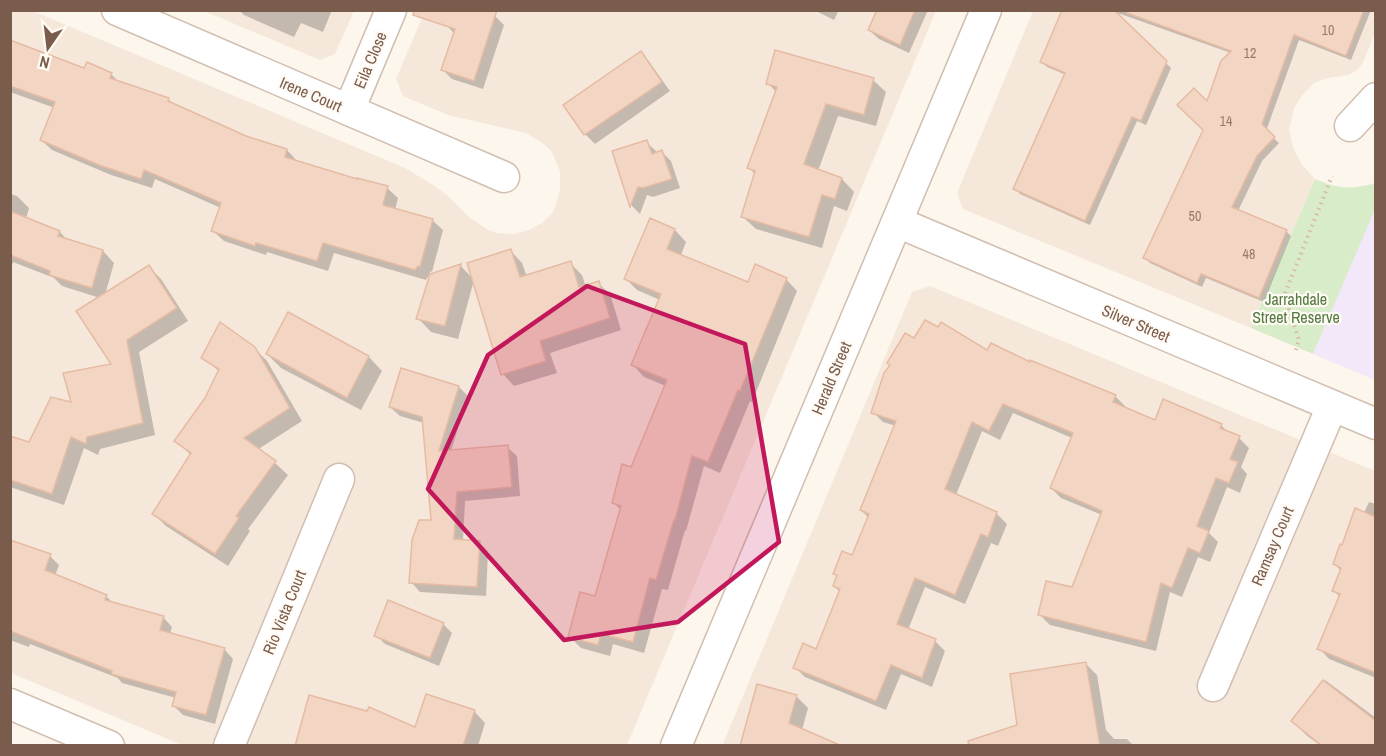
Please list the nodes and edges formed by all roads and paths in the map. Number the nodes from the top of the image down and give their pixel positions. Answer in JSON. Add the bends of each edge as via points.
{"nodes":[{"id":1,"x":117,"y":10,"type":"edge"},
{"id":2,"x":391,"y":10,"type":"edge"},
{"id":3,"x":986,"y":10,"type":"edge"},
{"id":4,"x":1376,"y":98,"type":"edge"},
{"id":5,"x":349,"y":110,"type":"junction"},
{"id":6,"x":1350,"y":126,"type":"dead end"},
{"id":7,"x":1332,"y":176,"type":"dead end"},
{"id":8,"x":504,"y":177,"type":"dead end"},
{"id":9,"x":897,"y":222,"type":"junction"},
{"id":10,"x":1296,"y":350,"type":"dead end"},
{"id":11,"x":1332,"y":406,"type":"junction"},
{"id":12,"x":1376,"y":424,"type":"edge"},
{"id":13,"x":339,"y":479,"type":"dead end"},
{"id":14,"x":1213,"y":686,"type":"dead end"},
{"id":15,"x":10,"y":704,"type":"edge"},
{"id":16,"x":110,"y":746,"type":"edge"},
{"id":17,"x":229,"y":746,"type":"edge"},
{"id":18,"x":676,"y":746,"type":"edge"}],
"edges":[{"from":1,"to":5,"type":"street","name":"Irene Court"},
{"from":2,"to":5,"type":"street","name":"Eila Close"},
{"from":3,"to":9,"type":"street","name":"Herald Street"},
{"from":4,"to":6,"type":"street"},
{"from":5,"to":8,"type":"street","name":"Irene Court"},
{"from":7,"to":10,"type":"path","via":[[1284,296],[1299,340]]},
{"from":9,"to":11,"type":"street","name":"Silver Street"},
{"from":9,"to":18,"type":"street","name":"Herald Street"},
{"from":11,"to":12,"type":"street","name":"Silver Street"},
{"from":11,"to":14,"type":"street","name":"Ramsay Court"},
{"from":13,"to":17,"type":"street","name":"Rio Vista Court"},
{"from":15,"to":16,"type":"street"}]}
